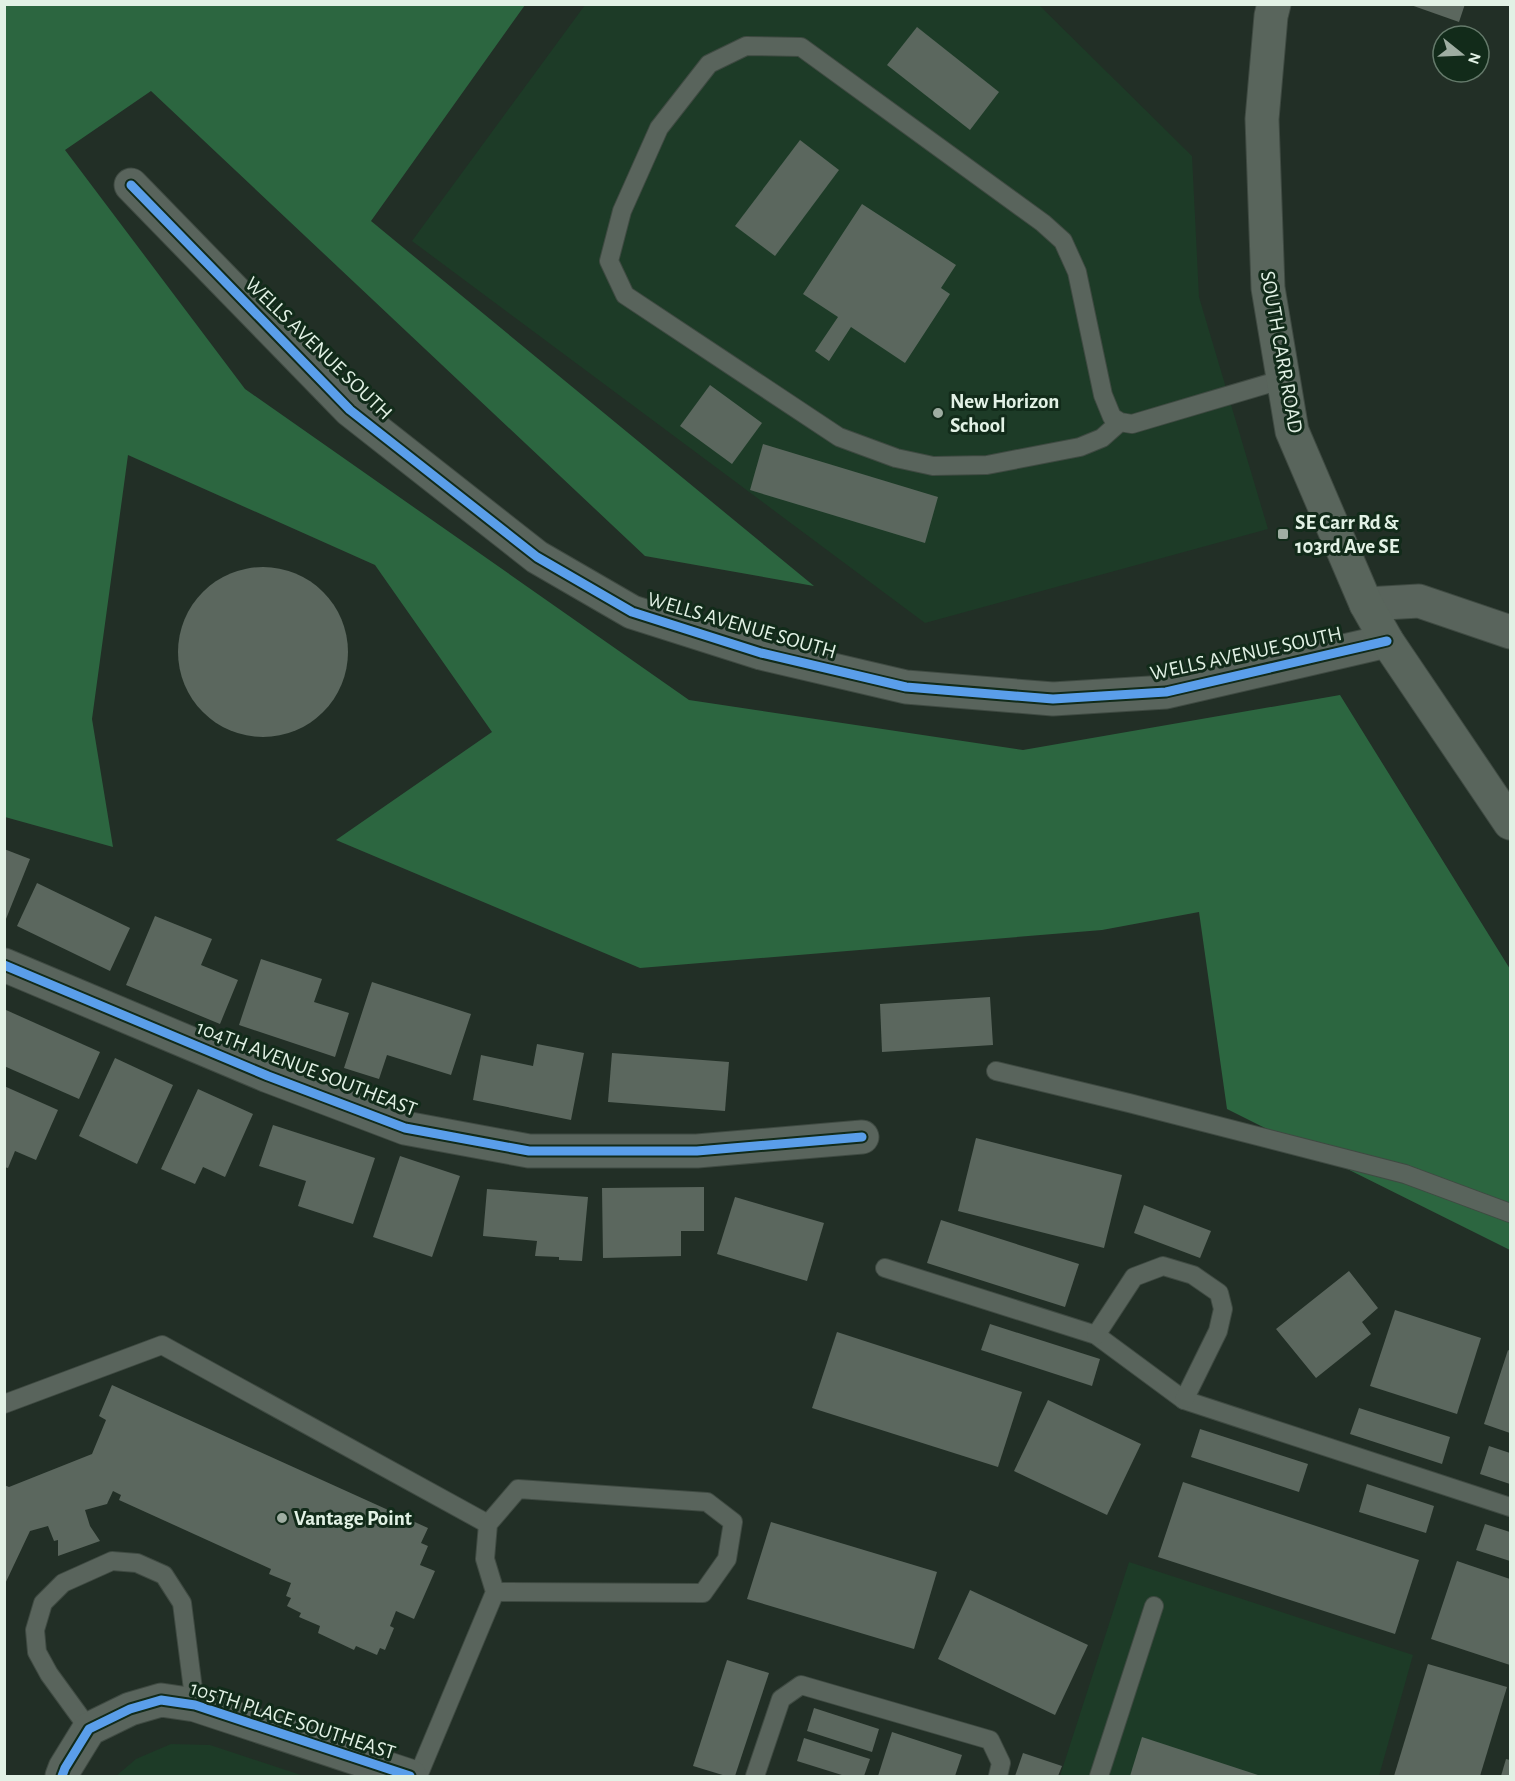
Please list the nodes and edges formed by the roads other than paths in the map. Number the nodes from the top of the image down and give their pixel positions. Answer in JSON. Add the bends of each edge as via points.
{"nodes":[{"id":1,"x":1274,"y":4,"type":"edge"},
{"id":2,"x":131,"y":185,"type":"dead end"},
{"id":3,"x":1284,"y":379,"type":"junction"},
{"id":4,"x":1120,"y":422,"type":"junction"},
{"id":5,"x":1366,"y":604,"type":"junction"},
{"id":6,"x":1510,"y":632,"type":"edge"},
{"id":7,"x":1387,"y":641,"type":"junction"},
{"id":8,"x":1510,"y":823,"type":"edge"},
{"id":9,"x":4,"y":965,"type":"edge"},
{"id":10,"x":996,"y":1071,"type":"dead end"},
{"id":11,"x":862,"y":1137,"type":"dead end"},
{"id":12,"x":1510,"y":1214,"type":"edge"},
{"id":13,"x":885,"y":1268,"type":"dead end"},
{"id":14,"x":1096,"y":1335,"type":"junction"},
{"id":15,"x":1185,"y":1400,"type":"junction"},
{"id":16,"x":4,"y":1404,"type":"edge"},
{"id":17,"x":1510,"y":1507,"type":"edge"},
{"id":18,"x":488,"y":1524,"type":"junction"},
{"id":19,"x":495,"y":1592,"type":"junction"},
{"id":20,"x":1154,"y":1606,"type":"dead end"},
{"id":21,"x":195,"y":1705,"type":"junction"},
{"id":22,"x":89,"y":1729,"type":"junction"},
{"id":23,"x":370,"y":1770,"type":"edge"},
{"id":24,"x":62,"y":1776,"type":"edge"},
{"id":25,"x":410,"y":1776,"type":"edge"},
{"id":26,"x":418,"y":1776,"type":"edge"},
{"id":27,"x":755,"y":1776,"type":"edge"},
{"id":28,"x":998,"y":1776,"type":"edge"},
{"id":29,"x":1099,"y":1776,"type":"edge"}],
"edges":[{"from":1,"to":3,"type":"main road","name":"SOUTH CARR ROAD","via":[[1262,119],[1268,288]]},
{"from":2,"to":7,"type":"street","name":"WELLS AVENUE SOUTH","via":[[350,410],[537,557],[632,612],[761,653],[906,687],[1053,699],[1166,692]]},
{"from":3,"to":4,"type":"lane","via":[[1132,424]]},
{"from":3,"to":5,"type":"main road","name":"SOUTH CARR ROAD","via":[[1292,431]]},
{"from":4,"to":4,"type":"lane","via":[[1112,417],[1103,396],[1077,272],[1062,241],[1043,223],[801,47],[747,46],[710,64],[659,128],[622,211],[609,261],[625,295],[839,437],[896,458],[933,466],[987,465],[1080,447],[1102,438]]},
{"from":5,"to":6,"type":"street","via":[[1419,601]]},
{"from":5,"to":7,"type":"main road","name":"SOUTH CARR ROAD"},
{"from":7,"to":8,"type":"main road","name":"SOUTH CARR ROAD"},
{"from":9,"to":11,"type":"street","name":"104TH AVENUE SOUTHEAST","via":[[268,1076],[405,1128],[529,1151],[697,1151]]},
{"from":10,"to":12,"type":"lane","via":[[1405,1174]]},
{"from":13,"to":14,"type":"lane"},
{"from":14,"to":15,"type":"lane"},
{"from":14,"to":15,"type":"lane","via":[[1134,1277],[1163,1266],[1192,1275],[1219,1293],[1223,1309],[1218,1331]]},
{"from":15,"to":17,"type":"lane"},
{"from":16,"to":18,"type":"lane","via":[[162,1345]]},
{"from":18,"to":19,"type":"lane","via":[[485,1559]]},
{"from":18,"to":19,"type":"lane","via":[[518,1489],[707,1502],[733,1522],[727,1559],[703,1593]]},
{"from":19,"to":26,"type":"lane"},
{"from":20,"to":29,"type":"lane"},
{"from":21,"to":22,"type":"street","name":"105TH PLACE SOUTHEAST","via":[[161,1700],[130,1709]]},
{"from":21,"to":22,"type":"lane","via":[[182,1603],[164,1575],[137,1563],[112,1561],[63,1583],[43,1603],[35,1630],[37,1652]]},
{"from":21,"to":23,"type":"street","name":"105TH PLACE SOUTHEAST"},
{"from":22,"to":24,"type":"street"},
{"from":23,"to":25,"type":"street","name":"105TH PLACE SOUTHEAST"},
{"from":27,"to":28,"type":"lane","via":[[781,1699],[801,1685],[990,1740],[1001,1763]]}]}
